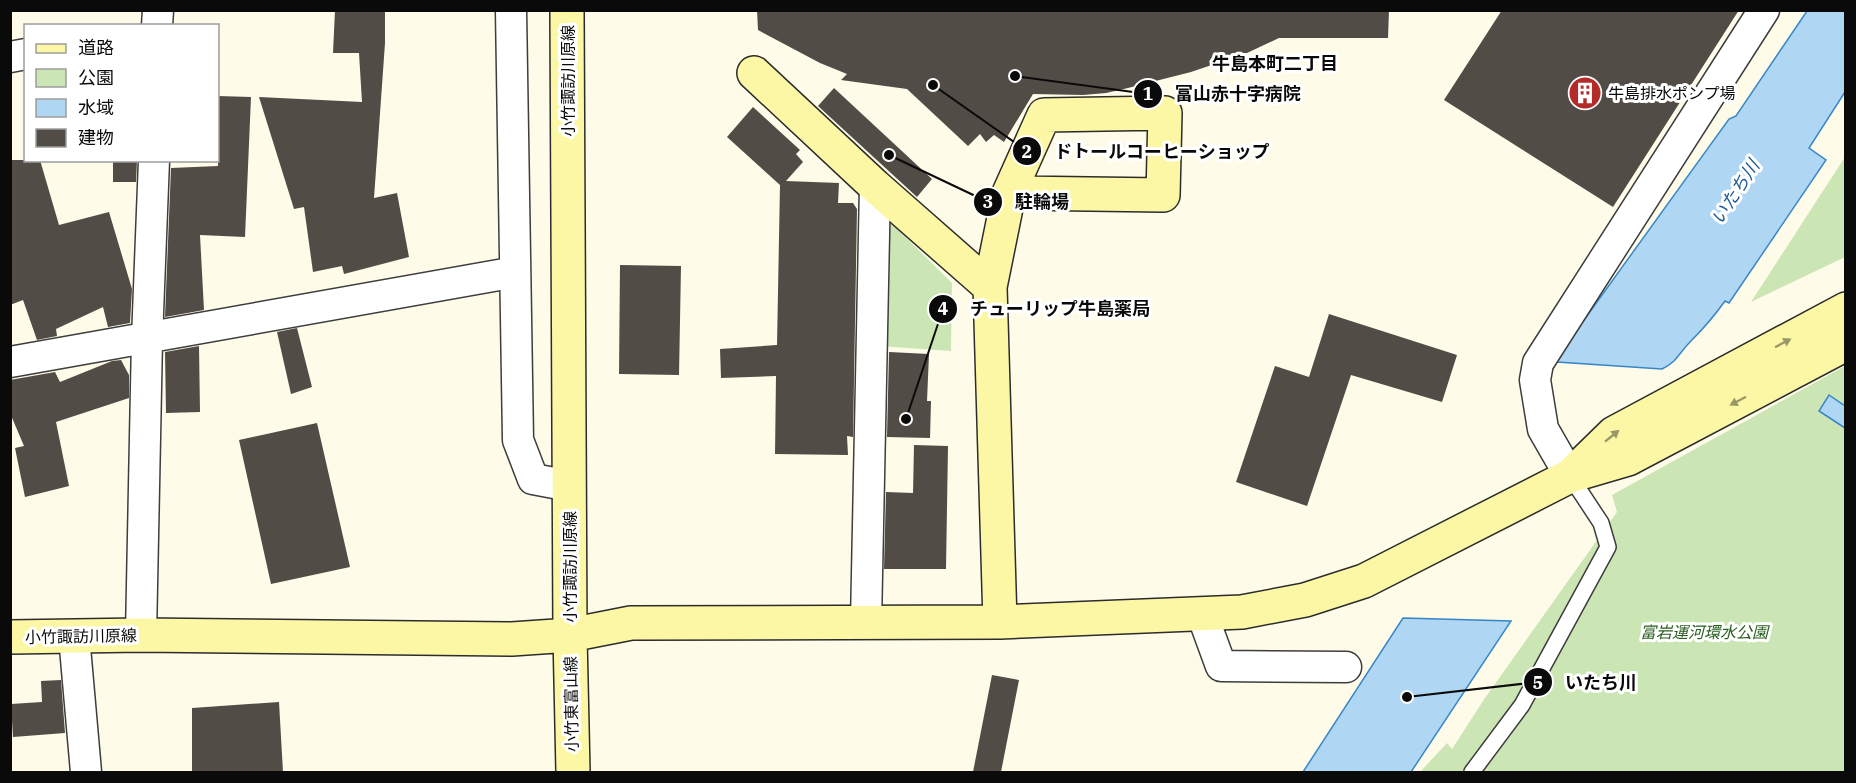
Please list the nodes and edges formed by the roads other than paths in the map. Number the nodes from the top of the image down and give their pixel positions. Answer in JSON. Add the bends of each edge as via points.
{"nodes":[{"id":1,"x":511,"y":10,"type":"edge"},
{"id":2,"x":567,"y":10,"type":"edge"},
{"id":3,"x":1764,"y":10,"type":"edge"},
{"id":4,"x":753,"y":73,"type":"dead end"},
{"id":5,"x":154,"y":162,"type":"edge"},
{"id":6,"x":875,"y":186,"type":"junction"},
{"id":7,"x":1009,"y":193,"type":"junction"},
{"id":8,"x":514,"y":272,"type":"junction"},
{"id":9,"x":990,"y":287,"type":"junction"},
{"id":10,"x":1845,"y":309,"type":"edge"},
{"id":11,"x":147,"y":339,"type":"junction"},
{"id":12,"x":1845,"y":344,"type":"edge"},
{"id":13,"x":10,"y":362,"type":"edge"},
{"id":14,"x":1562,"y":480,"type":"junction"},
{"id":15,"x":570,"y":486,"type":"junction"},
{"id":16,"x":1203,"y":614,"type":"junction"},
{"id":17,"x":1000,"y":622,"type":"junction"},
{"id":18,"x":866,"y":623,"type":"junction"},
{"id":19,"x":141,"y":635,"type":"junction"},
{"id":20,"x":570,"y":635,"type":"junction"},
{"id":21,"x":74,"y":636,"type":"junction"},
{"id":22,"x":10,"y":637,"type":"edge"},
{"id":23,"x":1346,"y":667,"type":"dead end"},
{"id":24,"x":86,"y":772,"type":"edge"},
{"id":25,"x":573,"y":772,"type":"edge"},
{"id":26,"x":1472,"y":772,"type":"edge"}],
"edges":[{"from":1,"to":8,"type":"street"},
{"from":2,"to":15,"type":"street","name":"小竹諏訪川原線"},
{"from":3,"to":14,"type":"street","via":[[1538,363],[1535,380],[1543,429]]},
{"from":4,"to":6,"type":"street"},
{"from":5,"to":11,"type":"street"},
{"from":6,"to":9,"type":"street"},
{"from":6,"to":18,"type":"street"},
{"from":7,"to":7,"type":"street","via":[[1044,115],[1165,113],[1163,195]]},
{"from":7,"to":9,"type":"street"},
{"from":8,"to":11,"type":"street"},
{"from":8,"to":15,"type":"street","via":[[518,441],[532,479]]},
{"from":9,"to":17,"type":"street"},
{"from":14,"to":10,"type":"street","one_way":true,"via":[[1614,433]]},
{"from":11,"to":13,"type":"street"},
{"from":11,"to":19,"type":"street"},
{"from":12,"to":14,"type":"street","one_way":true,"via":[[1628,459]]},
{"from":14,"to":16,"type":"street","via":[[1364,581],[1305,600],[1242,612]]},
{"from":14,"to":26,"type":"lane","via":[[1601,523],[1608,547],[1522,705]]},
{"from":15,"to":20,"type":"street","name":"小竹諏訪川原線"},
{"from":16,"to":17,"type":"street"},
{"from":16,"to":23,"type":"street","via":[[1221,666]]},
{"from":17,"to":18,"type":"street"},
{"from":18,"to":20,"type":"street","via":[[631,623]]},
{"from":19,"to":20,"type":"street","name":"小竹諏訪川原線","via":[[512,639]]},
{"from":19,"to":21,"type":"street","name":"小竹諏訪川原線"},
{"from":20,"to":25,"type":"street","name":"小竹東富山線"},
{"from":21,"to":22,"type":"street","name":"小竹諏訪川原線"},
{"from":21,"to":24,"type":"street"}]}
